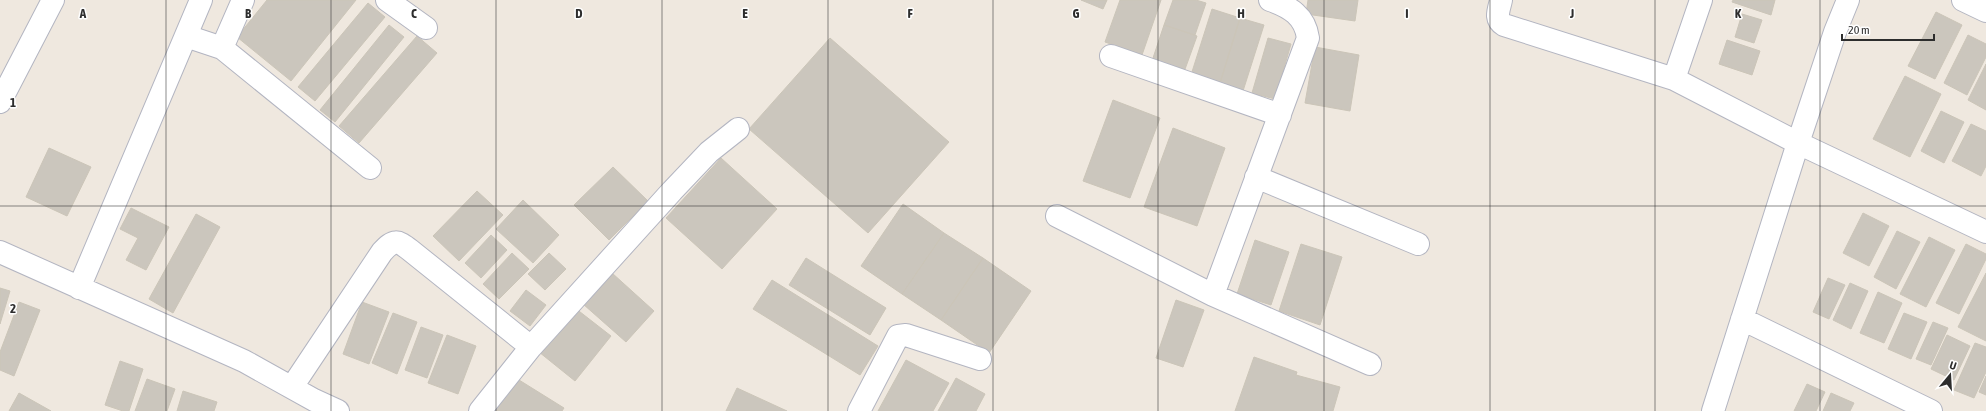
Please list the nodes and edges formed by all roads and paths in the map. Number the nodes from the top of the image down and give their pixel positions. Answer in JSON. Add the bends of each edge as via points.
{"nodes":[{"id":1,"x":53,"y":0,"type":"edge"},
{"id":2,"x":201,"y":0,"type":"edge"},
{"id":3,"x":243,"y":0,"type":"edge"},
{"id":4,"x":387,"y":0,"type":"edge"},
{"id":5,"x":1270,"y":0,"type":"edge"},
{"id":6,"x":1501,"y":0,"type":"edge"},
{"id":7,"x":1701,"y":0,"type":"edge"},
{"id":8,"x":1848,"y":0,"type":"edge"},
{"id":9,"x":1963,"y":0,"type":"edge"},
{"id":10,"x":1986,"y":11,"type":"edge"},
{"id":11,"x":426,"y":28,"type":"dead end"},
{"id":12,"x":186,"y":36,"type":"junction"},
{"id":13,"x":222,"y":48,"type":"junction"},
{"id":14,"x":1111,"y":56,"type":"dead end"},
{"id":15,"x":1674,"y":79,"type":"junction"},
{"id":16,"x":0,"y":102,"type":"edge"},
{"id":17,"x":1280,"y":114,"type":"junction"},
{"id":18,"x":738,"y":129,"type":"dead end"},
{"id":19,"x":1798,"y":143,"type":"junction"},
{"id":20,"x":370,"y":168,"type":"dead end"},
{"id":21,"x":1256,"y":177,"type":"junction"},
{"id":22,"x":1057,"y":216,"type":"dead end"},
{"id":23,"x":1986,"y":232,"type":"edge"},
{"id":24,"x":1418,"y":244,"type":"dead end"},
{"id":25,"x":0,"y":252,"type":"edge"},
{"id":26,"x":79,"y":288,"type":"junction"},
{"id":27,"x":1213,"y":295,"type":"junction"},
{"id":28,"x":1742,"y":319,"type":"junction"},
{"id":29,"x":531,"y":347,"type":"junction"},
{"id":30,"x":980,"y":359,"type":"dead end"},
{"id":31,"x":1370,"y":364,"type":"dead end"},
{"id":32,"x":292,"y":387,"type":"junction"},
{"id":33,"x":312,"y":406,"type":"edge"},
{"id":34,"x":338,"y":411,"type":"edge"},
{"id":35,"x":480,"y":411,"type":"edge"},
{"id":36,"x":859,"y":411,"type":"edge"},
{"id":37,"x":1713,"y":411,"type":"edge"},
{"id":38,"x":1931,"y":411,"type":"edge"}],
"edges":[{"from":1,"to":16,"type":"street"},
{"from":2,"to":12,"type":"street"},
{"from":3,"to":13,"type":"street"},
{"from":4,"to":11,"type":"street"},
{"from":5,"to":17,"type":"street","via":[[1295,12],[1303,21],[1308,38]]},
{"from":6,"to":15,"type":"street","via":[[1497,15],[1504,25]]},
{"from":7,"to":15,"type":"street"},
{"from":8,"to":19,"type":"street"},
{"from":9,"to":10,"type":"street"},
{"from":12,"to":13,"type":"street"},
{"from":12,"to":26,"type":"street"},
{"from":13,"to":20,"type":"street"},
{"from":14,"to":17,"type":"street"},
{"from":15,"to":19,"type":"street"},
{"from":17,"to":21,"type":"street"},
{"from":18,"to":29,"type":"street","via":[[709,152]]},
{"from":19,"to":23,"type":"street"},
{"from":19,"to":28,"type":"street"},
{"from":21,"to":24,"type":"street"},
{"from":21,"to":27,"type":"street"},
{"from":22,"to":27,"type":"street"},
{"from":25,"to":26,"type":"street"},
{"from":26,"to":32,"type":"street","via":[[244,361]]},
{"from":27,"to":31,"type":"street"},
{"from":28,"to":37,"type":"street"},
{"from":28,"to":38,"type":"street"},
{"from":29,"to":32,"type":"street","via":[[410,250],[397,242],[392,242],[382,252]]},
{"from":29,"to":35,"type":"street"},
{"from":30,"to":36,"type":"street","via":[[906,335],[898,336]]},
{"from":32,"to":33,"type":"street"},
{"from":33,"to":34,"type":"street"}]}
